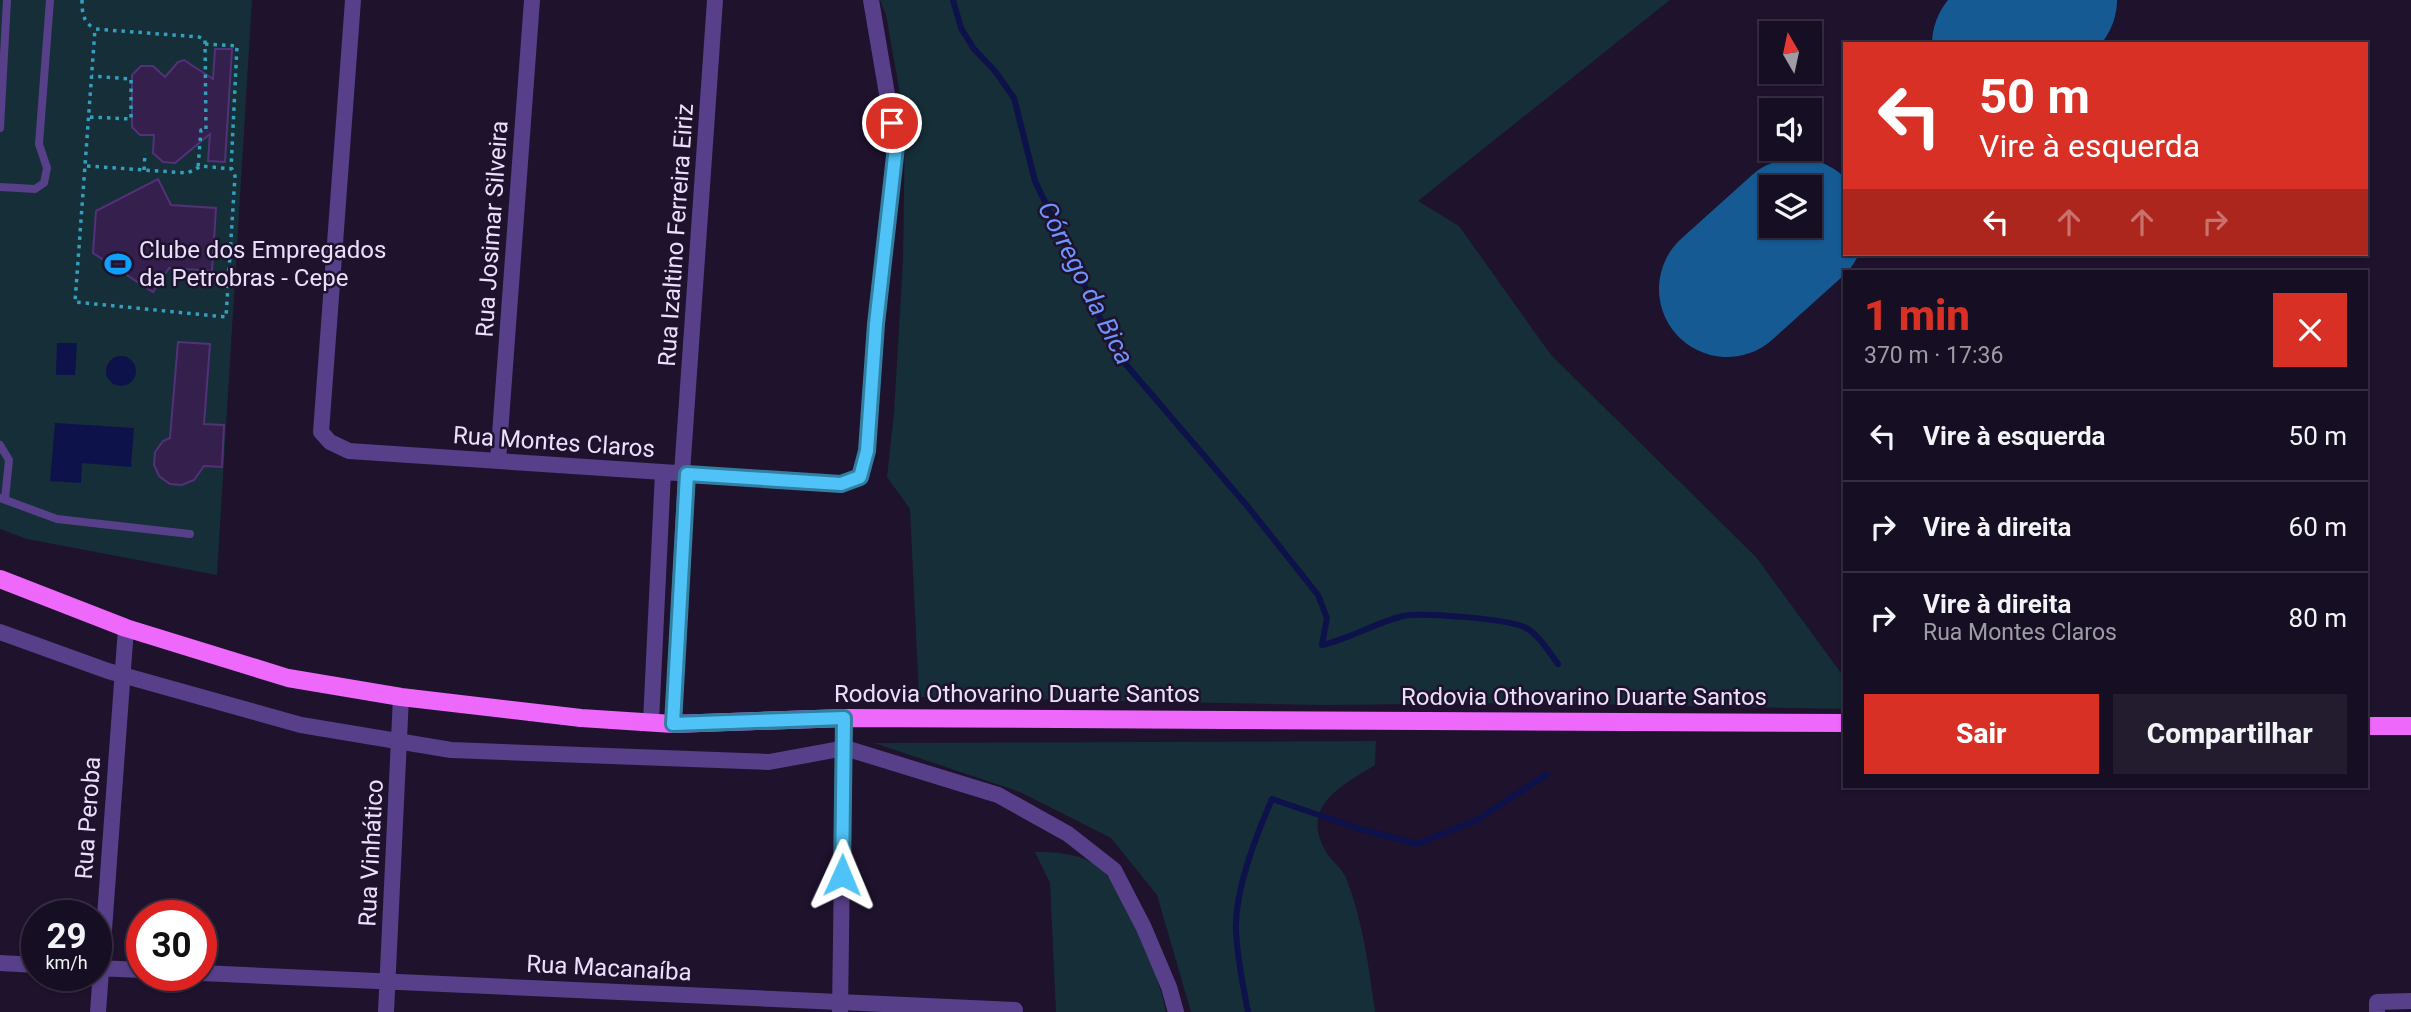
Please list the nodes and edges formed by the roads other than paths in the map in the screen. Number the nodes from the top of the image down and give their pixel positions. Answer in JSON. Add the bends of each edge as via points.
{"nodes":[{"id":1,"x":7,"y":0,"type":"edge"},
{"id":2,"x":50,"y":0,"type":"edge"},
{"id":3,"x":354,"y":0,"type":"edge"},
{"id":4,"x":532,"y":0,"type":"edge"},
{"id":5,"x":715,"y":0,"type":"edge"},
{"id":6,"x":871,"y":0,"type":"edge"},
{"id":7,"x":0,"y":128,"type":"edge"},
{"id":8,"x":0,"y":187,"type":"edge"},
{"id":9,"x":0,"y":445,"type":"edge"},
{"id":10,"x":498,"y":461,"type":"junction"},
{"id":11,"x":663,"y":472,"type":"junction"},
{"id":12,"x":684,"y":473,"type":"junction"},
{"id":13,"x":2,"y":499,"type":"edge"},
{"id":14,"x":190,"y":534,"type":"dead end"},
{"id":15,"x":0,"y":579,"type":"edge"},
{"id":16,"x":126,"y":628,"type":"junction"},
{"id":17,"x":0,"y":632,"type":"edge"},
{"id":18,"x":122,"y":675,"type":"junction"},
{"id":19,"x":401,"y":697,"type":"junction"},
{"id":20,"x":844,"y":718,"type":"junction"},
{"id":21,"x":651,"y":722,"type":"junction"},
{"id":22,"x":1843,"y":723,"type":"edge"},
{"id":23,"x":673,"y":724,"type":"junction"},
{"id":24,"x":2368,"y":726,"type":"edge"},
{"id":25,"x":2411,"y":726,"type":"edge"},
{"id":26,"x":399,"y":741,"type":"junction"},
{"id":27,"x":845,"y":748,"type":"junction"},
{"id":28,"x":104,"y":900,"type":"edge"},
{"id":29,"x":0,"y":963,"type":"edge"},
{"id":30,"x":21,"y":964,"type":"edge"},
{"id":31,"x":217,"y":973,"type":"edge"},
{"id":32,"x":387,"y":981,"type":"junction"},
{"id":33,"x":98,"y":991,"type":"edge"},
{"id":34,"x":2411,"y":1001,"type":"edge"},
{"id":35,"x":840,"y":1007,"type":"edge"},
{"id":36,"x":1015,"y":1010,"type":"dead end"},
{"id":37,"x":98,"y":1012,"type":"edge"},
{"id":38,"x":386,"y":1012,"type":"edge"},
{"id":39,"x":1176,"y":1012,"type":"edge"},
{"id":40,"x":2377,"y":1012,"type":"edge"}],
"edges":[{"from":1,"to":7,"type":"lane"},
{"from":2,"to":8,"type":"lane","via":[[39,144],[47,168],[44,183],[35,189]]},
{"from":3,"to":10,"type":"street","name":"Rua Montes Claros","via":[[321,432],[348,451]]},
{"from":4,"to":10,"type":"street","name":"Rua Josimar Silveira"},
{"from":5,"to":12,"type":"street","name":"Rua Izaltino Ferreira Eiriz"},
{"from":6,"to":12,"type":"street","name":"Rua Montes Claros","via":[[896,147],[867,451],[860,477],[841,484]]},
{"from":9,"to":13,"type":"lane","via":[[9,460]]},
{"from":10,"to":11,"type":"street","name":"Rua Montes Claros"},
{"from":11,"to":12,"type":"street","name":"Rua Montes Claros"},
{"from":11,"to":21,"type":"street"},
{"from":12,"to":23,"type":"street","name":"Rua Izaltino Ferreira Eiriz"},
{"from":13,"to":14,"type":"lane","via":[[57,519]]},
{"from":15,"to":16,"type":"main road","name":"Rodovia Othovarino Duarte Santos"},
{"from":16,"to":18,"type":"street","name":"Rua Peroba"},
{"from":16,"to":19,"type":"main road","name":"Rodovia Othovarino Duarte Santos","via":[[288,678]]},
{"from":17,"to":18,"type":"street"},
{"from":18,"to":26,"type":"street","via":[[301,725]]},
{"from":18,"to":28,"type":"street","name":"Rua Peroba"},
{"from":19,"to":21,"type":"main road","name":"Rodovia Othovarino Duarte Santos"},
{"from":19,"to":26,"type":"street","name":"Rua Vinhático"},
{"from":20,"to":22,"type":"main road","name":"Rodovia Othovarino Duarte Santos"},
{"from":20,"to":23,"type":"main road","name":"Rodovia Othovarino Duarte Santos"},
{"from":20,"to":27,"type":"street"},
{"from":21,"to":23,"type":"main road","name":"Rodovia Othovarino Duarte Santos"},
{"from":24,"to":25,"type":"main road"},
{"from":26,"to":27,"type":"street","via":[[451,750],[769,762]]},
{"from":26,"to":32,"type":"street","name":"Rua Vinhático"},
{"from":27,"to":35,"type":"street"},
{"from":27,"to":39,"type":"street","via":[[998,795],[1068,834],[1114,870],[1149,940]]},
{"from":29,"to":30,"type":"street"},
{"from":31,"to":32,"type":"street","name":"Rua Macanaíba"},
{"from":32,"to":35,"type":"street","name":"Rua Macanaíba"},
{"from":32,"to":38,"type":"street","name":"Rua Vinhático"},
{"from":33,"to":37,"type":"street","name":"Rua Peroba"},
{"from":34,"to":40,"type":"street","via":[[2377,1002]]},
{"from":35,"to":36,"type":"street","name":"Rua Macanaíba"}]}
